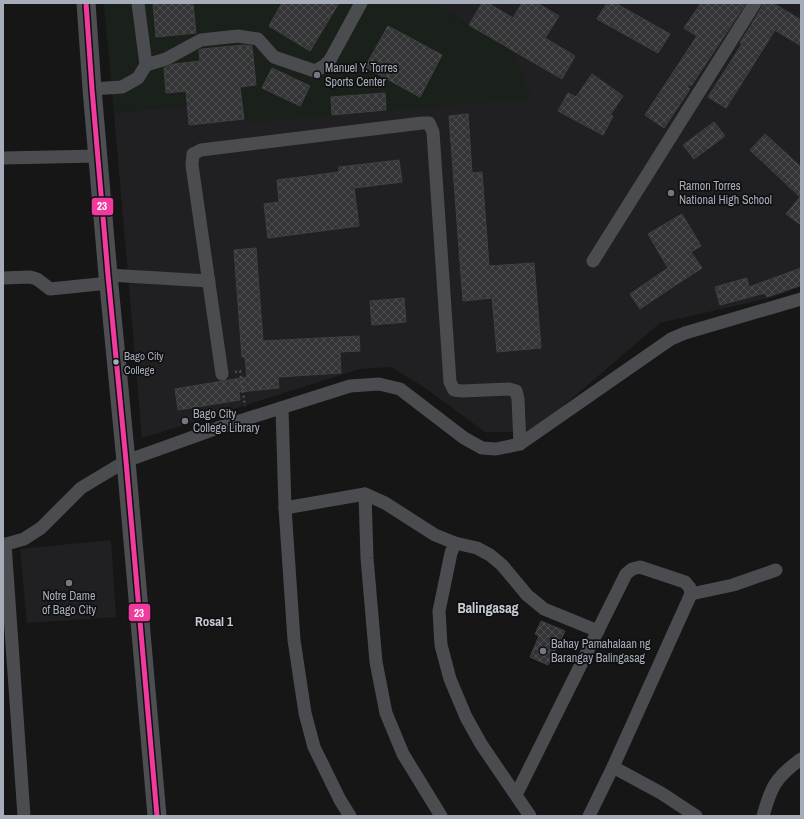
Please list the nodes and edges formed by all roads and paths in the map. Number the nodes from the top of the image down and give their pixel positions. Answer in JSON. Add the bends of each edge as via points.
{"nodes":[{"id":1,"x":86,"y":3,"type":"edge"},
{"id":2,"x":138,"y":3,"type":"edge"},
{"id":3,"x":361,"y":3,"type":"edge"},
{"id":4,"x":755,"y":3,"type":"edge"},
{"id":5,"x":146,"y":65,"type":"junction"},
{"id":6,"x":92,"y":89,"type":"junction"},
{"id":7,"x":98,"y":156,"type":"junction"},
{"id":8,"x":3,"y":158,"type":"edge"},
{"id":9,"x":593,"y":261,"type":"dead end"},
{"id":10,"x":3,"y":278,"type":"edge"},
{"id":11,"x":109,"y":279,"type":"junction"},
{"id":12,"x":209,"y":281,"type":"junction"},
{"id":13,"x":801,"y":299,"type":"edge"},
{"id":14,"x":222,"y":374,"type":"joint"},
{"id":15,"x":282,"y":408,"type":"junction"},
{"id":16,"x":247,"y":418,"type":"junction"},
{"id":17,"x":520,"y":444,"type":"junction"},
{"id":18,"x":126,"y":461,"type":"junction"},
{"id":19,"x":365,"y":494,"type":"junction"},
{"id":20,"x":285,"y":508,"type":"junction"},
{"id":21,"x":455,"y":543,"type":"junction"},
{"id":22,"x":4,"y":545,"type":"edge"},
{"id":23,"x":776,"y":570,"type":"dead end"},
{"id":24,"x":691,"y":594,"type":"junction"},
{"id":25,"x":598,"y":631,"type":"junction"},
{"id":26,"x":801,"y":759,"type":"edge"},
{"id":27,"x":613,"y":767,"type":"junction"},
{"id":28,"x":516,"y":795,"type":"junction"},
{"id":29,"x":24,"y":816,"type":"edge"},
{"id":30,"x":157,"y":816,"type":"edge"},
{"id":31,"x":350,"y":816,"type":"edge"},
{"id":32,"x":441,"y":816,"type":"edge"},
{"id":33,"x":530,"y":816,"type":"edge"},
{"id":34,"x":589,"y":816,"type":"edge"},
{"id":35,"x":696,"y":816,"type":"edge"},
{"id":36,"x":763,"y":816,"type":"edge"}],
"edges":[{"from":1,"to":6,"type":"highway"},
{"from":2,"to":5,"type":"street"},
{"from":3,"to":5,"type":"street","via":[[330,60],[315,71],[274,57],[258,39],[238,36],[201,40],[166,59]]},
{"from":4,"to":9,"type":"street"},
{"from":5,"to":6,"type":"street","via":[[138,78],[122,87]]},
{"from":6,"to":7,"type":"highway"},
{"from":7,"to":8,"type":"street"},
{"from":7,"to":11,"type":"highway"},
{"from":10,"to":11,"type":"street","via":[[30,277],[50,289]]},
{"from":11,"to":12,"type":"street"},
{"from":11,"to":18,"type":"highway"},
{"from":12,"to":14,"type":"street"},
{"from":12,"to":17,"type":"street","via":[[192,165],[193,154],[201,150],[429,123],[434,132],[450,382],[454,390],[516,391]]},
{"from":13,"to":17,"type":"street","via":[[671,339]]},
{"from":14,"to":16,"type":"path","via":[[240,371]]},
{"from":15,"to":16,"type":"street"},
{"from":15,"to":17,"type":"street","via":[[350,386],[379,384],[400,389],[464,438],[482,448],[496,449]]},
{"from":15,"to":20,"type":"street"},
{"from":16,"to":18,"type":"street"},
{"from":18,"to":22,"type":"street","via":[[81,488],[41,528],[24,539]]},
{"from":18,"to":30,"type":"highway"},
{"from":19,"to":20,"type":"street"},
{"from":19,"to":21,"type":"street","via":[[385,503],[435,535]]},
{"from":19,"to":32,"type":"street","via":[[367,558],[376,662],[386,713],[403,754]]},
{"from":20,"to":31,"type":"street","via":[[294,640],[305,713],[314,748]]},
{"from":21,"to":25,"type":"street","via":[[490,554],[527,595],[544,609]]},
{"from":21,"to":28,"type":"street","via":[[439,611],[441,645],[450,679],[466,717]]},
{"from":22,"to":29,"type":"street"},
{"from":23,"to":24,"type":"street","via":[[733,585]]},
{"from":24,"to":25,"type":"street","via":[[685,582],[640,567],[632,569],[626,574]]},
{"from":24,"to":27,"type":"street"},
{"from":25,"to":28,"type":"street"},
{"from":26,"to":36,"type":"street","via":[[772,787]]},
{"from":27,"to":34,"type":"street"},
{"from":27,"to":35,"type":"street","via":[[661,793]]},
{"from":28,"to":33,"type":"street"}]}
